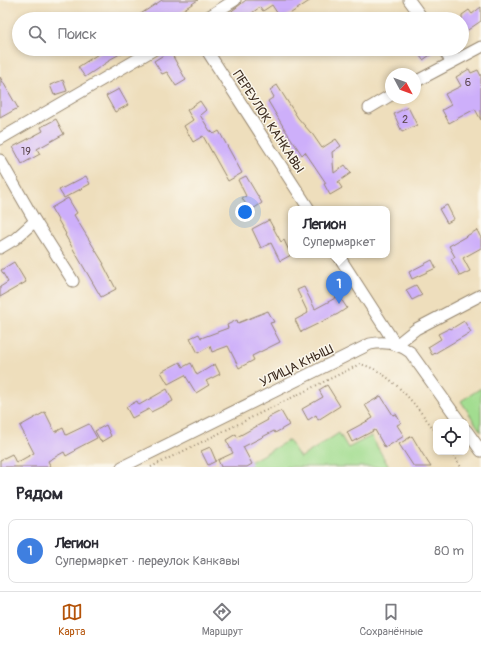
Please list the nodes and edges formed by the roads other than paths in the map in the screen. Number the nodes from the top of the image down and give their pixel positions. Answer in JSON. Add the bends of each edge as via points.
{"nodes":[{"id":1,"x":235,"y":0,"type":"edge"},
{"id":2,"x":409,"y":0,"type":"edge"},
{"id":3,"x":216,"y":12,"type":"edge"},
{"id":4,"x":418,"y":12,"type":"edge"},
{"id":5,"x":481,"y":46,"type":"edge"},
{"id":6,"x":469,"y":53,"type":"edge"},
{"id":7,"x":143,"y":56,"type":"edge"},
{"id":8,"x":211,"y":56,"type":"edge"},
{"id":9,"x":448,"y":56,"type":"edge"},
{"id":10,"x":463,"y":56,"type":"edge"},
{"id":11,"x":452,"y":62,"type":"junction"},
{"id":12,"x":421,"y":79,"type":"edge"},
{"id":13,"x":385,"y":99,"type":"edge"},
{"id":14,"x":369,"y":108,"type":"dead end"},
{"id":15,"x":0,"y":139,"type":"edge"},
{"id":16,"x":0,"y":160,"type":"edge"},
{"id":17,"x":307,"y":206,"type":"edge"},
{"id":18,"x":35,"y":221,"type":"junction"},
{"id":19,"x":0,"y":248,"type":"edge"},
{"id":20,"x":340,"y":258,"type":"edge"},
{"id":21,"x":73,"y":281,"type":"dead end"},
{"id":22,"x":481,"y":295,"type":"edge"},
{"id":23,"x":396,"y":345,"type":"junction"},
{"id":24,"x":458,"y":419,"type":"edge"},
{"id":25,"x":469,"y":434,"type":"edge"},
{"id":26,"x":481,"y":450,"type":"edge"},
{"id":27,"x":122,"y":467,"type":"edge"}],
"edges":[{"from":1,"to":3,"type":"street"},
{"from":2,"to":4,"type":"street"},
{"from":5,"to":6,"type":"street"},
{"from":7,"to":15,"type":"street"},
{"from":8,"to":17,"type":"street","name":"ПЕРЕУЛОК КАНКАВЫ"},
{"from":9,"to":11,"type":"street"},
{"from":10,"to":11,"type":"street"},
{"from":11,"to":12,"type":"street"},
{"from":13,"to":14,"type":"street"},
{"from":16,"to":18,"type":"street"},
{"from":18,"to":19,"type":"street","via":[[15,239]]},
{"from":18,"to":21,"type":"street"},
{"from":20,"to":23,"type":"street"},
{"from":22,"to":23,"type":"street","via":[[416,329]]},
{"from":23,"to":24,"type":"street","via":[[406,349],[413,356]]},
{"from":23,"to":27,"type":"street","name":"УЛИЦА КНЫШ","via":[[384,342],[370,344]]},
{"from":25,"to":26,"type":"street"}]}
